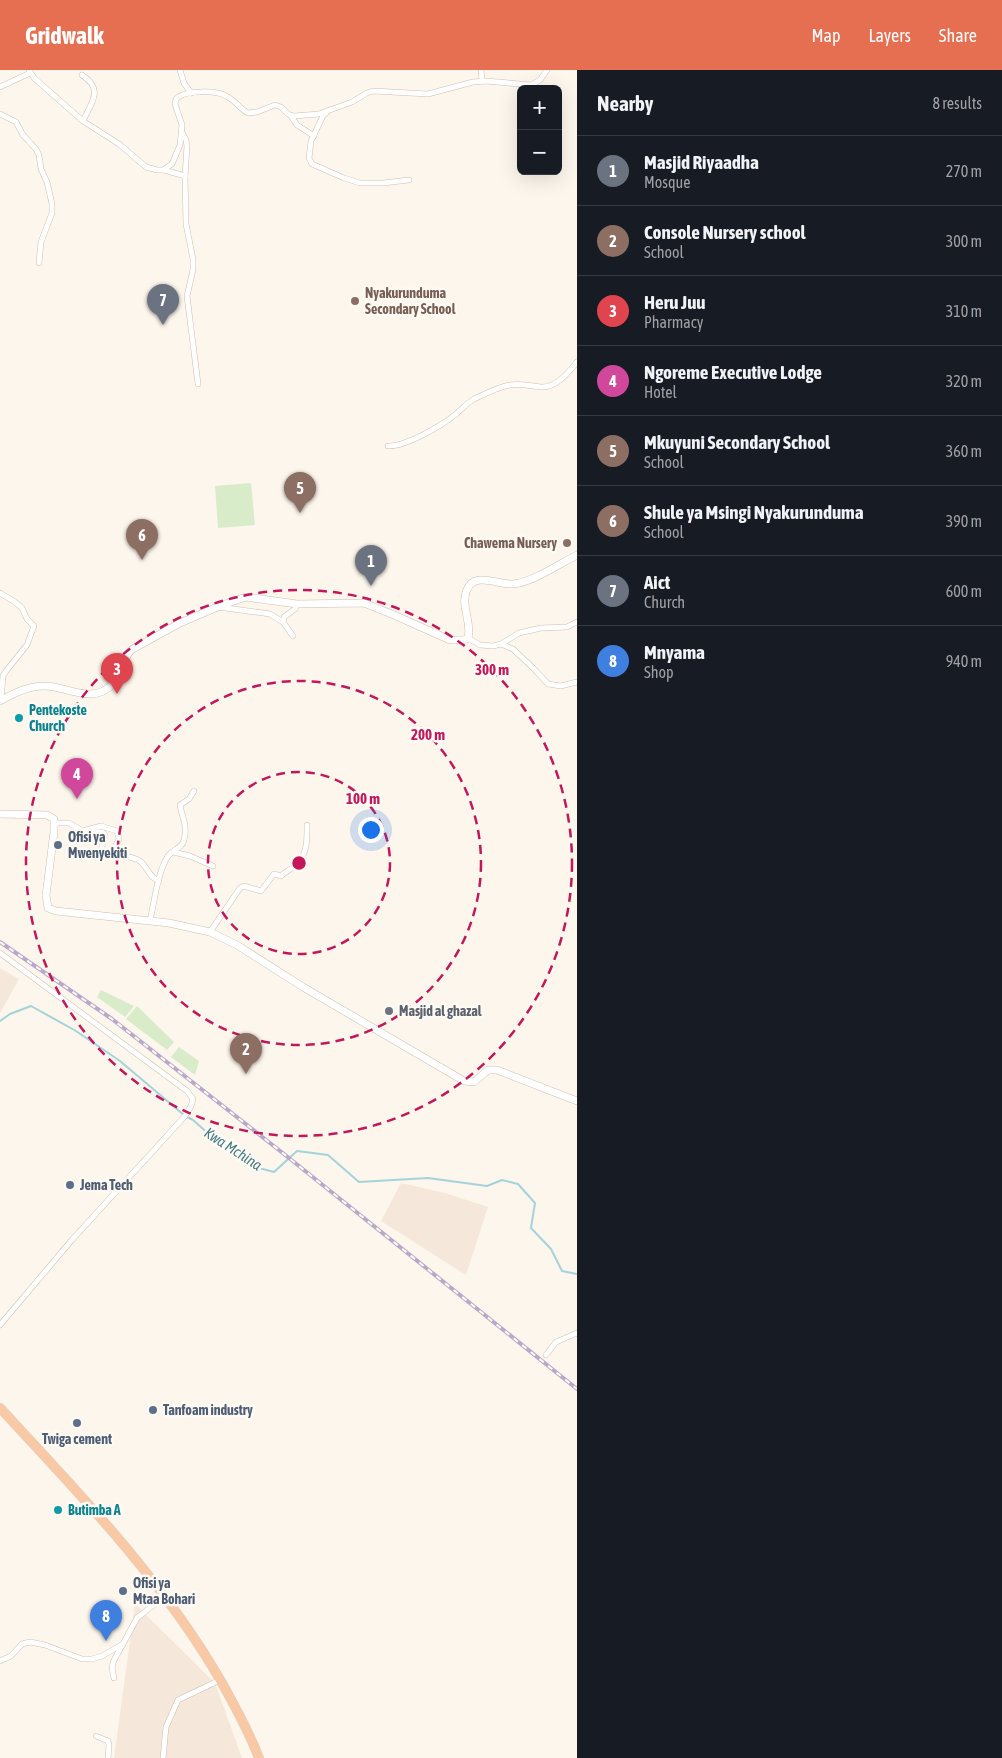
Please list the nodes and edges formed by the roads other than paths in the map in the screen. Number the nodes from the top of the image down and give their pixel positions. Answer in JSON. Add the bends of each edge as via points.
{"nodes":[{"id":1,"x":180,"y":70,"type":"edge"},
{"id":2,"x":481,"y":70,"type":"edge"},
{"id":3,"x":547,"y":70,"type":"edge"},
{"id":4,"x":30,"y":72,"type":"edge"},
{"id":5,"x":82,"y":75,"type":"dead end"},
{"id":6,"x":482,"y":81,"type":"junction"},
{"id":7,"x":0,"y":87,"type":"edge"},
{"id":8,"x":191,"y":93,"type":"junction"},
{"id":9,"x":328,"y":111,"type":"junction"},
{"id":10,"x":0,"y":114,"type":"edge"},
{"id":11,"x":290,"y":115,"type":"junction"},
{"id":12,"x":83,"y":121,"type":"junction"},
{"id":13,"x":182,"y":134,"type":"junction"},
{"id":14,"x":314,"y":136,"type":"junction"},
{"id":15,"x":163,"y":170,"type":"junction"},
{"id":16,"x":185,"y":176,"type":"junction"},
{"id":17,"x":410,"y":180,"type":"dead end"},
{"id":18,"x":39,"y":263,"type":"dead end"},
{"id":19,"x":577,"y":362,"type":"edge"},
{"id":20,"x":198,"y":384,"type":"dead end"},
{"id":21,"x":388,"y":446,"type":"dead end"},
{"id":22,"x":577,"y":555,"type":"edge"},
{"id":23,"x":0,"y":593,"type":"edge"},
{"id":24,"x":297,"y":604,"type":"junction"},
{"id":25,"x":218,"y":607,"type":"junction"},
{"id":26,"x":283,"y":622,"type":"junction"},
{"id":27,"x":577,"y":622,"type":"edge"},
{"id":28,"x":293,"y":636,"type":"dead end"},
{"id":29,"x":468,"y":638,"type":"junction"},
{"id":30,"x":501,"y":644,"type":"junction"},
{"id":31,"x":577,"y":682,"type":"edge"},
{"id":32,"x":1,"y":701,"type":"edge"},
{"id":33,"x":194,"y":791,"type":"dead end"},
{"id":34,"x":0,"y":814,"type":"edge"},
{"id":35,"x":55,"y":823,"type":"junction"},
{"id":36,"x":307,"y":824,"type":"dead end"},
{"id":37,"x":81,"y":830,"type":"junction"},
{"id":38,"x":172,"y":852,"type":"junction"},
{"id":39,"x":112,"y":853,"type":"junction"},
{"id":40,"x":213,"y":866,"type":"dead end"},
{"id":41,"x":159,"y":881,"type":"junction"},
{"id":42,"x":150,"y":921,"type":"junction"},
{"id":43,"x":210,"y":932,"type":"junction"},
{"id":44,"x":0,"y":953,"type":"edge"},
{"id":45,"x":577,"y":1101,"type":"edge"},
{"id":46,"x":0,"y":1325,"type":"edge"},
{"id":47,"x":577,"y":1333,"type":"edge"},
{"id":48,"x":546,"y":1355,"type":"dead end"},
{"id":49,"x":0,"y":1408,"type":"edge"},
{"id":50,"x":165,"y":1596,"type":"junction"},
{"id":51,"x":123,"y":1644,"type":"junction"},
{"id":52,"x":0,"y":1661,"type":"edge"},
{"id":53,"x":114,"y":1678,"type":"dead end"},
{"id":54,"x":220,"y":1680,"type":"junction"},
{"id":55,"x":96,"y":1736,"type":"dead end"},
{"id":56,"x":108,"y":1758,"type":"edge"},
{"id":57,"x":163,"y":1758,"type":"edge"},
{"id":58,"x":259,"y":1758,"type":"edge"}],
"edges":[{"from":1,"to":8,"type":"street"},
{"from":2,"to":6,"type":"street"},
{"from":3,"to":6,"type":"street","via":[[540,80],[531,85]]},
{"from":4,"to":7,"type":"street"},
{"from":4,"to":12,"type":"street"},
{"from":5,"to":12,"type":"street","via":[[95,90]]},
{"from":6,"to":9,"type":"street","via":[[428,94],[370,92]]},
{"from":8,"to":11,"type":"street","via":[[220,93],[248,113],[275,105]]},
{"from":8,"to":13,"type":"street","via":[[176,99]]},
{"from":9,"to":11,"type":"street"},
{"from":9,"to":14,"type":"street"},
{"from":10,"to":18,"type":"street","via":[[16,122],[36,149],[47,182],[52,213],[41,242]]},
{"from":11,"to":14,"type":"street","via":[[297,125]]},
{"from":12,"to":15,"type":"street","via":[[119,144],[146,167]]},
{"from":13,"to":15,"type":"street","via":[[172,164]]},
{"from":13,"to":16,"type":"street","via":[[187,146]]},
{"from":14,"to":17,"type":"street","via":[[309,155],[312,164],[360,183]]},
{"from":15,"to":16,"type":"street"},
{"from":16,"to":20,"type":"street","via":[[186,224],[193,259],[187,296]]},
{"from":19,"to":21,"type":"street","via":[[554,384],[544,387],[503,386],[473,400],[433,430],[396,446]]},
{"from":22,"to":29,"type":"street","via":[[523,582],[474,581],[469,585],[464,605],[469,624]]},
{"from":23,"to":32,"type":"street","via":[[22,608],[34,626],[27,645],[3,676]]},
{"from":24,"to":25,"type":"street","via":[[246,598]]},
{"from":24,"to":26,"type":"street","via":[[284,616]]},
{"from":24,"to":29,"type":"street","via":[[364,603],[450,640]]},
{"from":25,"to":26,"type":"street","via":[[260,612]]},
{"from":25,"to":32,"type":"street","via":[[131,650],[116,679],[100,691],[72,693],[40,686]]},
{"from":26,"to":28,"type":"street"},
{"from":27,"to":30,"type":"street","via":[[567,627],[519,633]]},
{"from":29,"to":30,"type":"street","via":[[480,645]]},
{"from":30,"to":31,"type":"street","via":[[513,649],[548,684],[561,686]]},
{"from":33,"to":38,"type":"street","via":[[180,805],[185,838],[182,845]]},
{"from":34,"to":35,"type":"street","via":[[47,815],[52,816]]},
{"from":35,"to":37,"type":"street","via":[[69,823]]},
{"from":35,"to":42,"type":"street","via":[[47,877],[48,908],[56,912]]},
{"from":36,"to":43,"type":"street","via":[[307,845],[299,862],[281,876],[274,874],[261,891],[244,886],[240,888]]},
{"from":37,"to":39,"type":"street","via":[[104,833],[101,850]]},
{"from":37,"to":39,"type":"street","via":[[102,826],[117,831],[119,838]]},
{"from":38,"to":40,"type":"street"},
{"from":38,"to":41,"type":"street"},
{"from":39,"to":41,"type":"street","via":[[142,862],[151,877]]},
{"from":41,"to":42,"type":"street"},
{"from":42,"to":43,"type":"street"},
{"from":43,"to":45,"type":"street","via":[[464,1081],[474,1082],[488,1070],[497,1070]]},
{"from":44,"to":46,"type":"street","via":[[188,1091],[193,1099],[185,1116],[71,1241]]},
{"from":47,"to":48,"type":"street","via":[[556,1342]]},
{"from":49,"to":50,"type":"highway","via":[[80,1495]]},
{"from":50,"to":51,"type":"street","via":[[137,1618]]},
{"from":50,"to":54,"type":"highway"},
{"from":51,"to":52,"type":"street","via":[[87,1660],[30,1642],[22,1644],[11,1656]]},
{"from":51,"to":53,"type":"street","via":[[112,1662]]},
{"from":54,"to":57,"type":"street","via":[[178,1700],[166,1727]]},
{"from":54,"to":58,"type":"highway"},
{"from":55,"to":56,"type":"street","via":[[108,1742]]}]}
